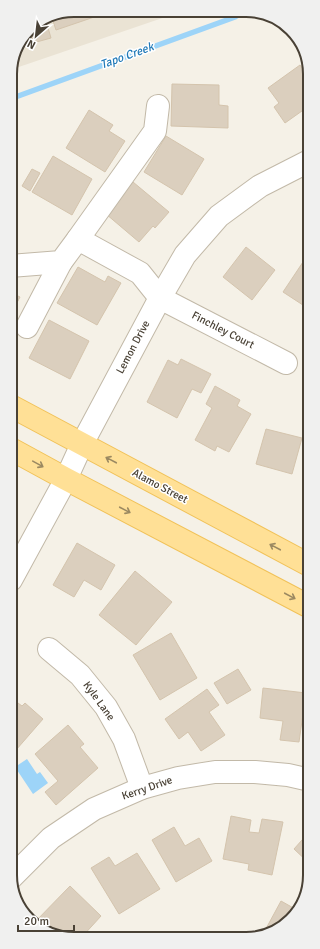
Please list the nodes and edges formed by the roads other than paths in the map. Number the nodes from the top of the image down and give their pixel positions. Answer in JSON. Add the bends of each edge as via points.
{"nodes":[{"id":1,"x":158,"y":106,"type":"dead end"},
{"id":2,"x":303,"y":164,"type":"edge"},
{"id":3,"x":78,"y":239,"type":"junction"},
{"id":4,"x":61,"y":262,"type":"junction"},
{"id":5,"x":17,"y":265,"type":"edge"},
{"id":6,"x":160,"y":298,"type":"junction"},
{"id":7,"x":27,"y":327,"type":"dead end"},
{"id":8,"x":286,"y":363,"type":"dead end"},
{"id":9,"x":17,"y":409,"type":"edge"},
{"id":10,"x":82,"y":444,"type":"junction"},
{"id":11,"x":17,"y":452,"type":"edge"},
{"id":12,"x":66,"y":479,"type":"junction"},
{"id":13,"x":303,"y":561,"type":"edge"},
{"id":14,"x":17,"y":569,"type":"edge"},
{"id":15,"x":303,"y":603,"type":"edge"},
{"id":16,"x":49,"y":649,"type":"dead end"},
{"id":17,"x":303,"y":778,"type":"edge"},
{"id":18,"x":142,"y":788,"type":"junction"},
{"id":19,"x":17,"y":872,"type":"edge"}],
"edges":[{"from":1,"to":3,"type":"street","via":[[155,131]]},
{"from":2,"to":6,"type":"street","name":"Lemon Drive","via":[[260,186],[219,216],[185,255]]},
{"from":3,"to":4,"type":"street"},
{"from":3,"to":6,"type":"street","via":[[140,273]]},
{"from":4,"to":5,"type":"street"},
{"from":4,"to":7,"type":"street"},
{"from":6,"to":8,"type":"street","name":"Finchley Court"},
{"from":6,"to":10,"type":"street","name":"Lemon Drive"},
{"from":9,"to":10,"type":"main road","name":"Alamo Street"},
{"from":10,"to":12,"type":"street","name":"Lemon Drive"},
{"from":13,"to":10,"type":"main road","name":"Alamo Street","one_way":true},
{"from":11,"to":12,"type":"main road","one_way":true},
{"from":12,"to":14,"type":"street","name":"Lemon Drive"},
{"from":12,"to":15,"type":"main road","one_way":true},
{"from":16,"to":18,"type":"street","name":"Kyle Lane","via":[[80,675],[106,707],[124,739]]},
{"from":17,"to":18,"type":"street","name":"Kerry Drive","via":[[255,772],[215,772],[178,778]]},
{"from":18,"to":19,"type":"street","name":"Kerry Drive","via":[[94,809],[51,838]]}]}
